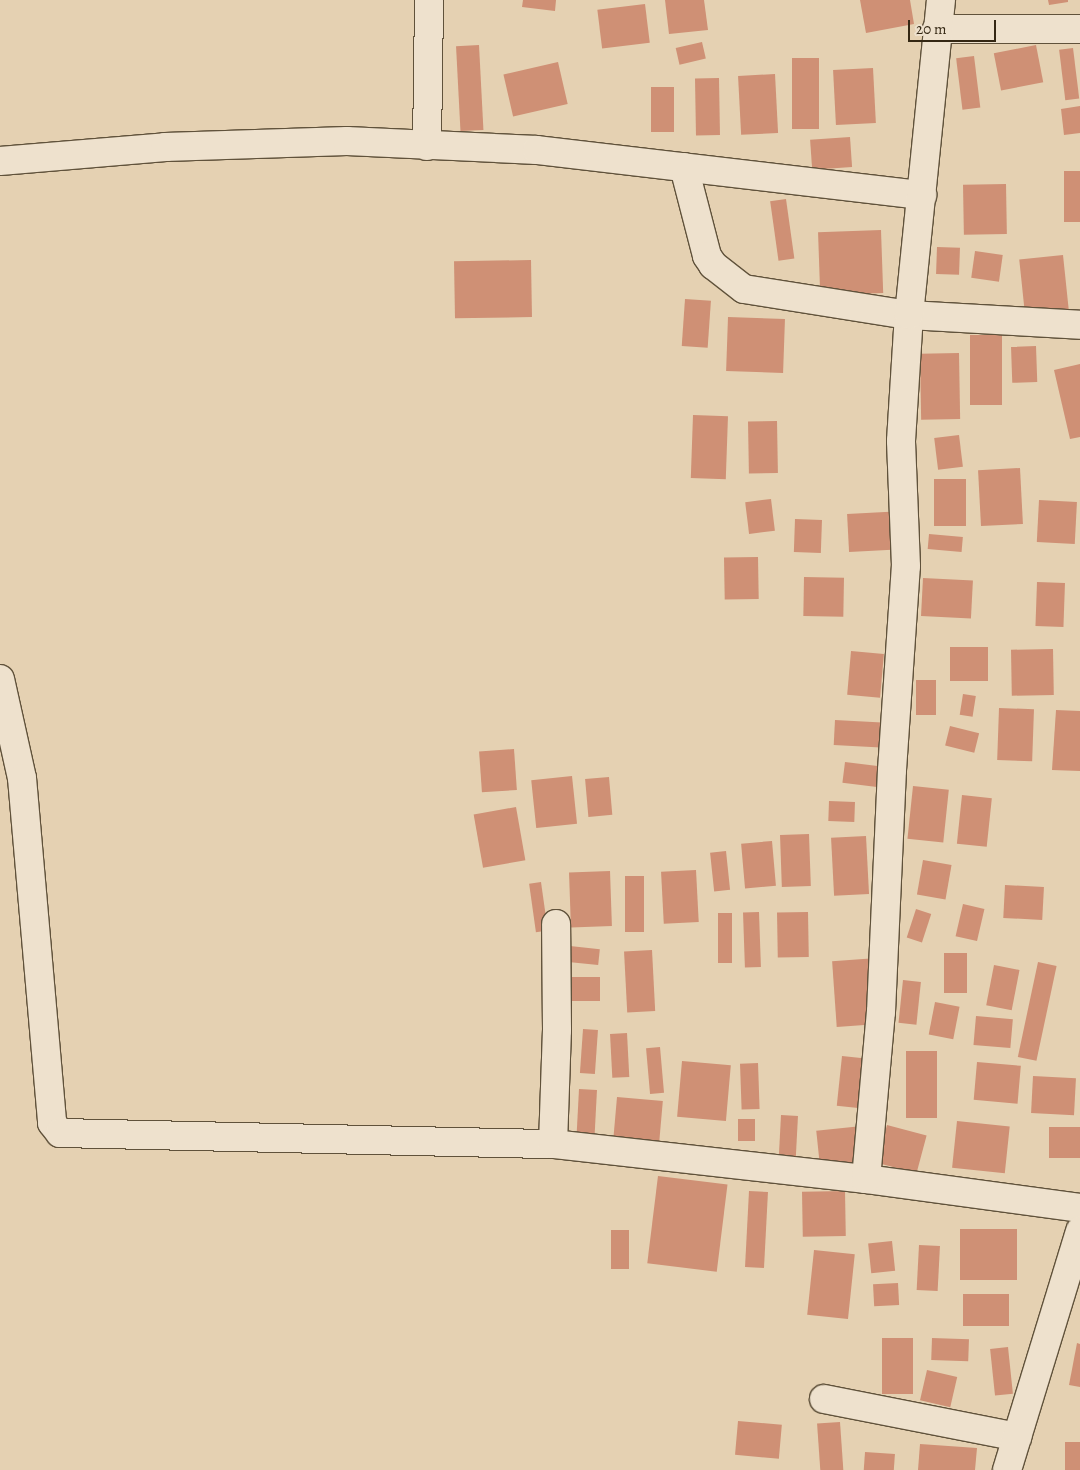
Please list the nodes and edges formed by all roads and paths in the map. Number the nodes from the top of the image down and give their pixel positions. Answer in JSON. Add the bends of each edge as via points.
{"nodes":[{"id":1,"x":429,"y":0,"type":"edge"},
{"id":2,"x":941,"y":0,"type":"edge"},
{"id":3,"x":937,"y":29,"type":"junction"},
{"id":4,"x":1080,"y":30,"type":"edge"},
{"id":5,"x":427,"y":146,"type":"junction"},
{"id":6,"x":0,"y":161,"type":"edge"},
{"id":7,"x":684,"y":167,"type":"junction"},
{"id":8,"x":922,"y":195,"type":"junction"},
{"id":9,"x":909,"y":315,"type":"junction"},
{"id":10,"x":1080,"y":325,"type":"edge"},
{"id":11,"x":0,"y":679,"type":"edge"},
{"id":12,"x":556,"y":924,"type":"dead end"},
{"id":13,"x":552,"y":1144,"type":"junction"},
{"id":14,"x":866,"y":1179,"type":"junction"},
{"id":15,"x":1080,"y":1208,"type":"edge"},
{"id":16,"x":1080,"y":1232,"type":"edge"},
{"id":17,"x":1070,"y":1312,"type":"edge"},
{"id":18,"x":824,"y":1399,"type":"dead end"},
{"id":19,"x":1017,"y":1437,"type":"junction"},
{"id":20,"x":1007,"y":1470,"type":"edge"}],
"edges":[{"from":1,"to":5,"type":"street"},
{"from":2,"to":3,"type":"street"},
{"from":3,"to":4,"type":"street"},
{"from":3,"to":8,"type":"street"},
{"from":5,"to":6,"type":"street","via":[[348,141],[165,147]]},
{"from":5,"to":7,"type":"street","via":[[537,150]]},
{"from":7,"to":8,"type":"street"},
{"from":7,"to":9,"type":"street","via":[[707,256],[713,265],[744,289]]},
{"from":8,"to":9,"type":"street"},
{"from":9,"to":10,"type":"street"},
{"from":9,"to":14,"type":"street","via":[[900,441],[906,566],[892,770],[881,1012]]},
{"from":11,"to":13,"type":"street","via":[[22,778],[52,1123],[60,1133]]},
{"from":12,"to":13,"type":"street","via":[[557,1030]]},
{"from":13,"to":14,"type":"street"},
{"from":14,"to":15,"type":"street"},
{"from":16,"to":17,"type":"street"},
{"from":17,"to":19,"type":"street"},
{"from":18,"to":19,"type":"street"},
{"from":19,"to":20,"type":"street"}]}
